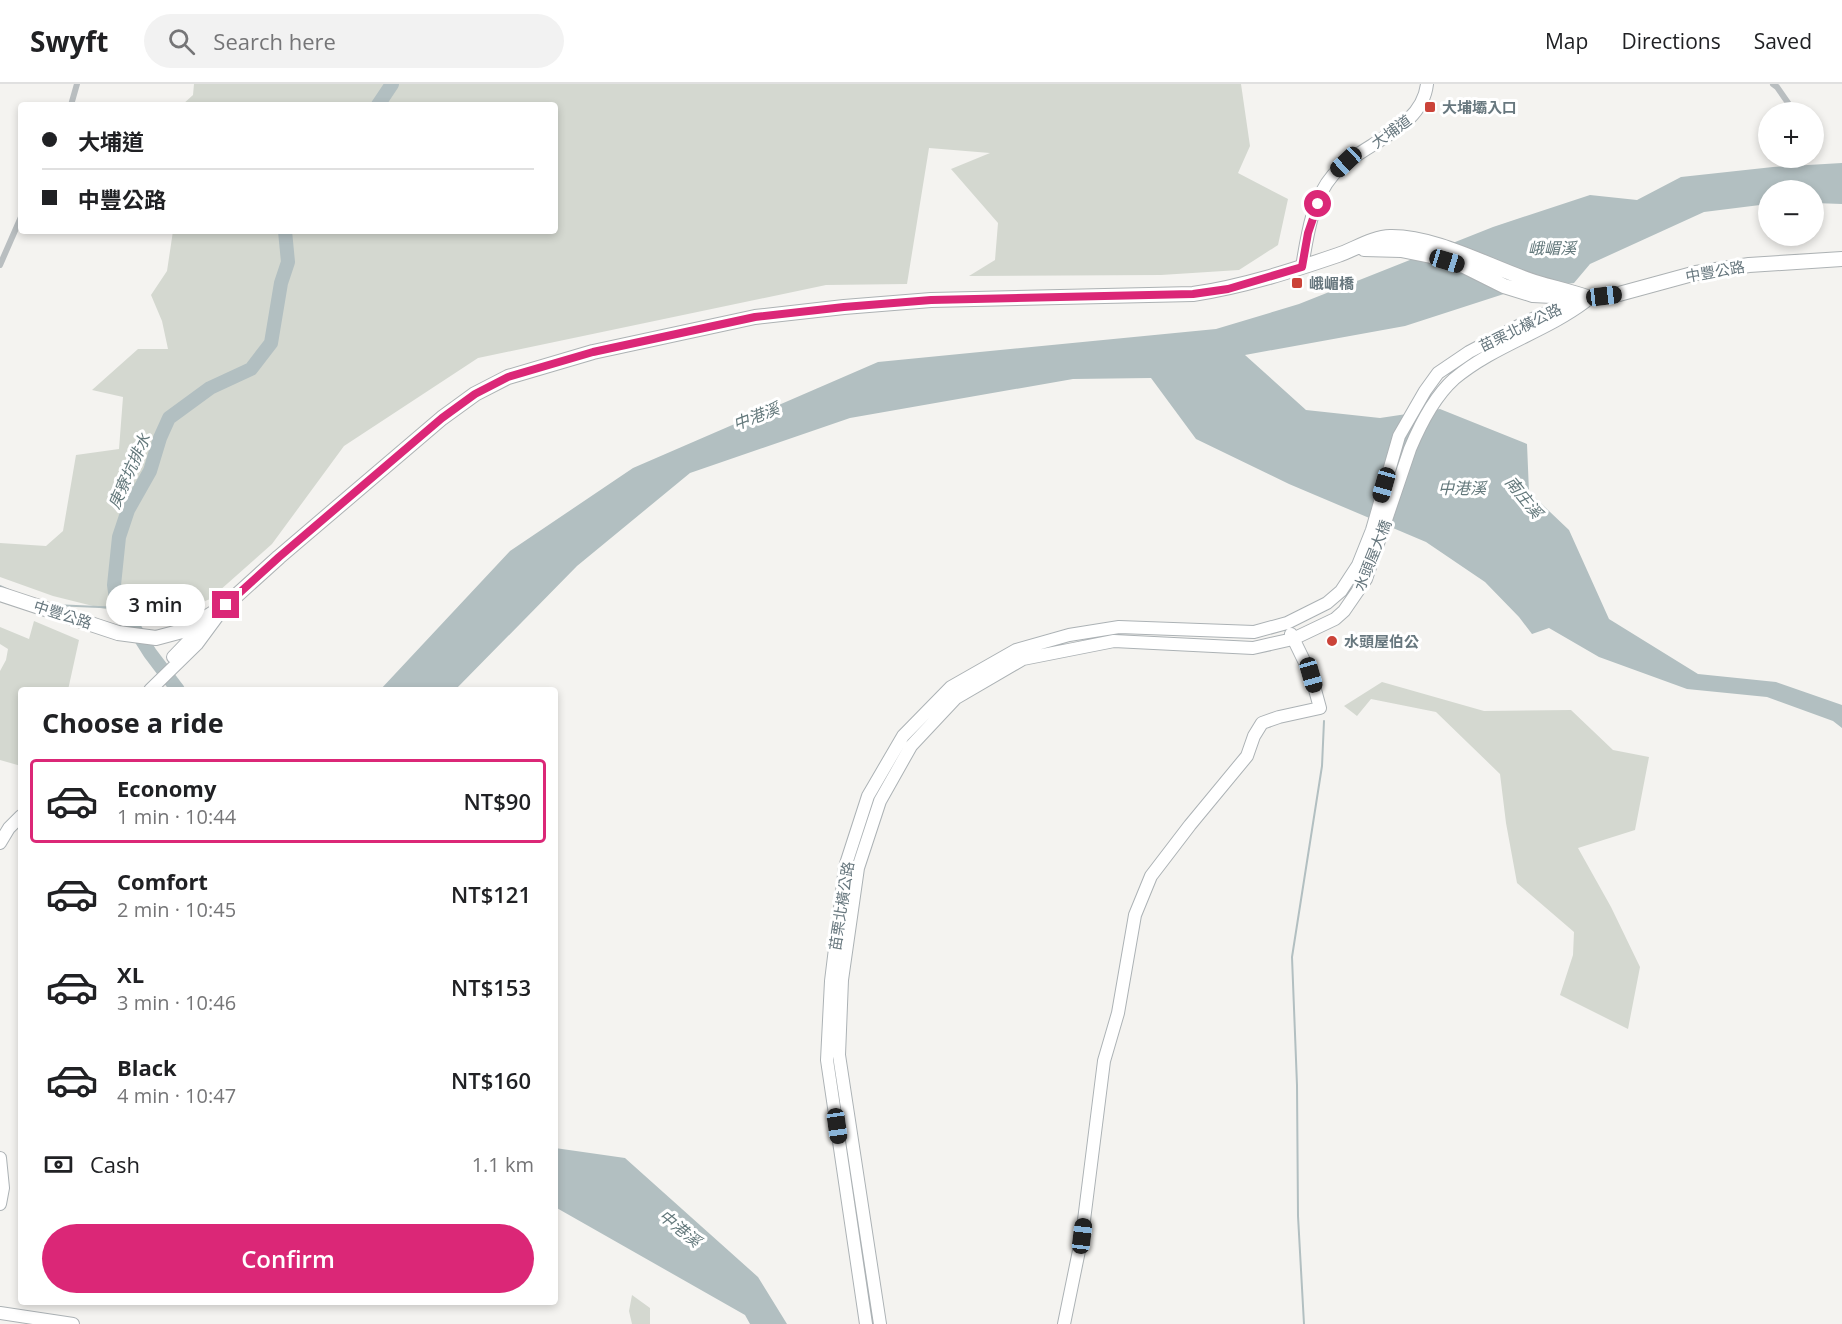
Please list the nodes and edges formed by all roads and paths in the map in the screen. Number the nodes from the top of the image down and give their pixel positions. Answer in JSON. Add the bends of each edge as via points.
{"nodes":[{"id":1,"x":1427,"y":84,"type":"edge"},
{"id":2,"x":1773,"y":84,"type":"edge"},
{"id":3,"x":76,"y":87,"type":"edge"},
{"id":4,"x":74,"y":102,"type":"edge"},
{"id":5,"x":1787,"y":102,"type":"edge"},
{"id":6,"x":18,"y":224,"type":"edge"},
{"id":7,"x":1387,"y":243,"type":"junction"},
{"id":8,"x":1842,"y":259,"type":"edge"},
{"id":9,"x":0,"y":264,"type":"edge"},
{"id":10,"x":1302,"y":267,"type":"junction"},
{"id":11,"x":1533,"y":295,"type":"junction"},
{"id":12,"x":1590,"y":297,"type":"junction"},
{"id":13,"x":1524,"y":323,"type":"junction"},
{"id":14,"x":1438,"y":373,"type":"joint"},
{"id":15,"x":1452,"y":381,"type":"joint"},
{"id":16,"x":0,"y":594,"type":"edge"},
{"id":17,"x":221,"y":609,"type":"junction"},
{"id":18,"x":1287,"y":623,"type":"junction"},
{"id":19,"x":153,"y":637,"type":"junction"},
{"id":20,"x":1293,"y":639,"type":"junction"},
{"id":21,"x":170,"y":663,"type":"junction"},
{"id":22,"x":157,"y":679,"type":"junction"},
{"id":23,"x":146,"y":687,"type":"edge"},
{"id":24,"x":152,"y":687,"type":"edge"},
{"id":25,"x":18,"y":819,"type":"edge"},
{"id":26,"x":0,"y":843,"type":"edge"},
{"id":27,"x":0,"y":1158,"type":"edge"},
{"id":28,"x":0,"y":1204,"type":"edge"},
{"id":29,"x":0,"y":1313,"type":"edge"},
{"id":30,"x":13,"y":1320,"type":"edge"},
{"id":31,"x":73,"y":1324,"type":"edge"},
{"id":32,"x":866,"y":1324,"type":"edge"},
{"id":33,"x":880,"y":1324,"type":"edge"},
{"id":34,"x":1064,"y":1324,"type":"edge"}],
"edges":[{"from":1,"to":10,"type":"main road","name":"大埔道","via":[[1426,95],[1413,116],[1346,162],[1325,186],[1308,233]]},
{"from":2,"to":5,"type":"street"},
{"from":3,"to":4,"type":"street"},
{"from":6,"to":9,"type":"street"},
{"from":7,"to":10,"type":"main road","name":"中豐公路","via":[[1353,249]]},
{"from":7,"to":11,"type":"main road","via":[[1453,263]]},
{"from":7,"to":12,"type":"main road","name":"中豐公路","via":[[1422,242]]},
{"from":8,"to":12,"type":"main road","name":"中豐公路","via":[[1749,265]]},
{"from":10,"to":17,"type":"main road","name":"中豐公路","via":[[1228,289],[1193,294],[931,300],[755,317],[593,352],[519,374],[475,394],[442,418]]},
{"from":11,"to":12,"type":"main road","name":"中豐公路"},
{"from":11,"to":13,"type":"main road","via":[[1533,312]]},
{"from":12,"to":13,"type":"main road","name":"苗栗北橫公路"},
{"from":12,"to":15,"type":"main road","name":"苗栗北橫公路","via":[[1568,315],[1487,357]]},
{"from":13,"to":14,"type":"main road","name":"苗栗北橫公路"},
{"from":14,"to":18,"type":"main road","name":"水頭屋大橋","via":[[1399,436],[1372,530],[1349,582],[1327,603]]},
{"from":15,"to":20,"type":"main road","name":"水頭屋大橋","via":[[1433,405],[1410,449],[1359,590],[1335,619]]},
{"from":16,"to":19,"type":"main road","name":"中豐公路","via":[[118,633]]},
{"from":17,"to":19,"type":"main road","name":"中豐公路","via":[[186,630]]},
{"from":17,"to":21,"type":"main road"},
{"from":18,"to":20,"type":"main road"},
{"from":18,"to":32,"type":"main road","name":"苗栗北橫公路","via":[[1254,632],[1119,627],[1069,635],[1016,650],[951,687],[903,736],[868,796],[845,867],[831,981],[827,1060]]},
{"from":19,"to":21,"type":"main road","via":[[167,645]]},
{"from":20,"to":33,"type":"main road","name":"苗栗北橫公路","via":[[1253,648],[1114,641],[1023,659],[956,698],[911,746],[880,801],[858,868],[842,980],[839,1055]]},
{"from":20,"to":34,"type":"main road","via":[[1311,675],[1320,708],[1262,723],[1247,756],[1150,876],[1135,915],[1118,1013],[1104,1061],[1082,1236]]},
{"from":21,"to":22,"type":"main road"},
{"from":22,"to":23,"type":"main road"},
{"from":22,"to":24,"type":"main road"},
{"from":25,"to":26,"type":"main road"},
{"from":27,"to":28,"type":"main road"},
{"from":29,"to":30,"type":"main road"},
{"from":30,"to":31,"type":"main road"}]}
